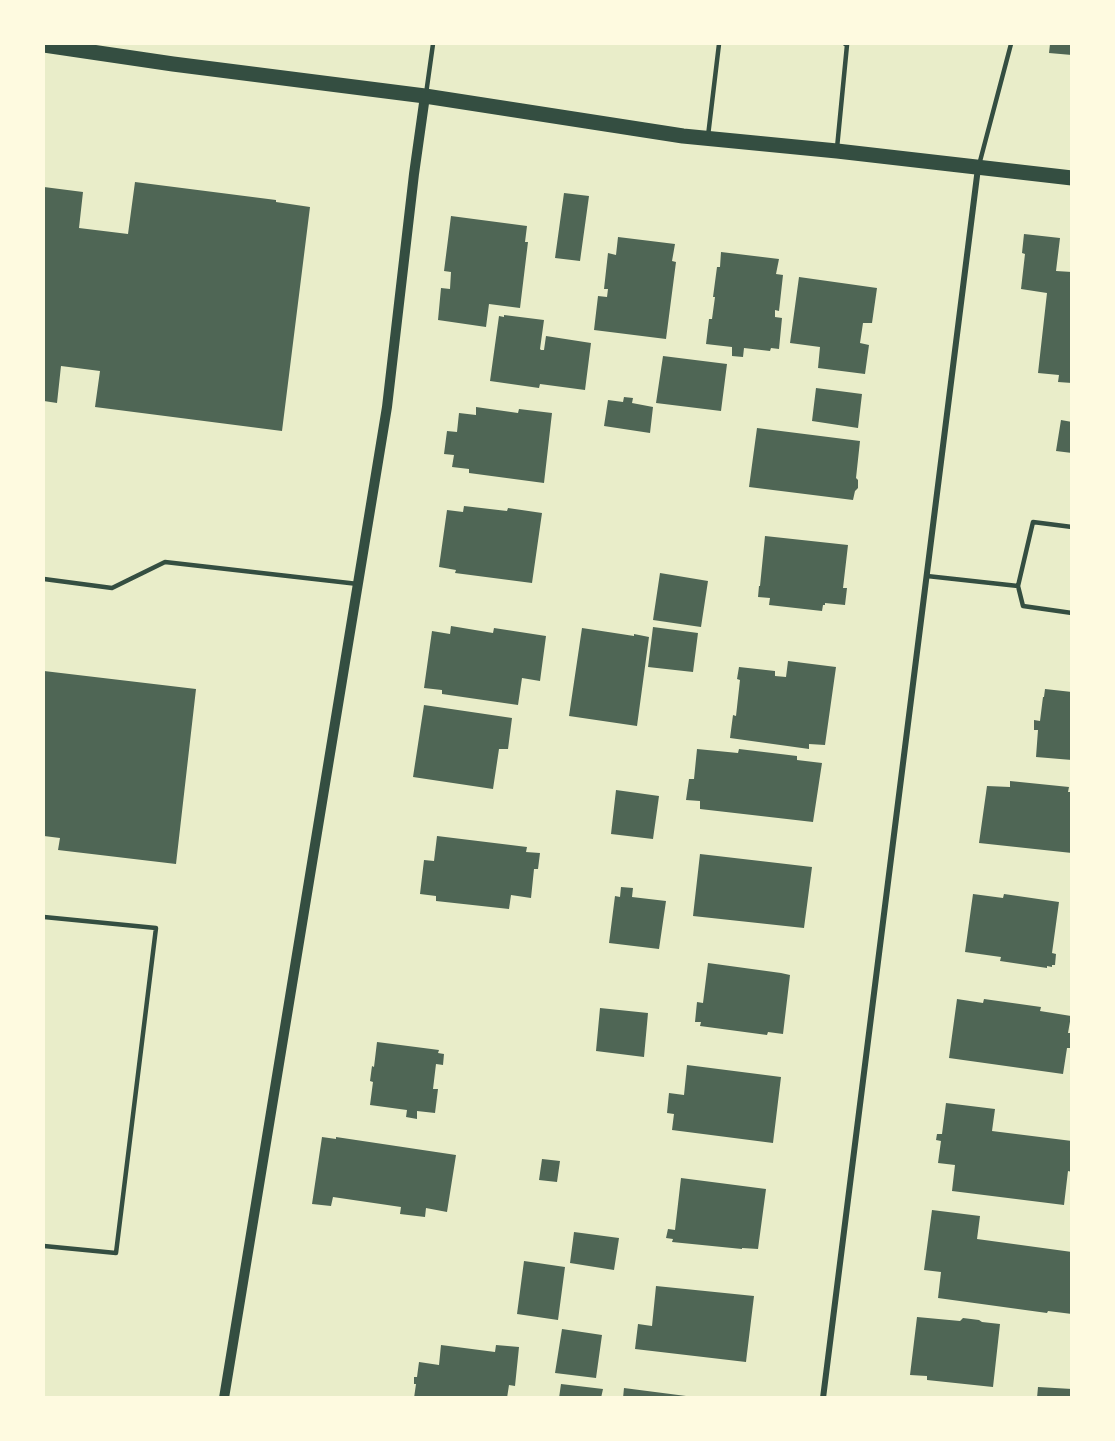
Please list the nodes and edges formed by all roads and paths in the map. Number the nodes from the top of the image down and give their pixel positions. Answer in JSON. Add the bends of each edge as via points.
{"nodes":[{"id":1,"x":433,"y":44,"type":"edge"},
{"id":2,"x":719,"y":44,"type":"edge"},
{"id":3,"x":845,"y":44,"type":"edge"},
{"id":4,"x":1011,"y":44,"type":"edge"},
{"id":5,"x":44,"y":45,"type":"edge"},
{"id":6,"x":425,"y":96,"type":"junction"},
{"id":7,"x":708,"y":139,"type":"junction"},
{"id":8,"x":837,"y":151,"type":"junction"},
{"id":9,"x":978,"y":167,"type":"junction"},
{"id":10,"x":1071,"y":178,"type":"edge"},
{"id":11,"x":1071,"y":527,"type":"edge"},
{"id":12,"x":927,"y":576,"type":"junction"},
{"id":13,"x":44,"y":579,"type":"edge"},
{"id":14,"x":358,"y":585,"type":"junction"},
{"id":15,"x":1018,"y":586,"type":"junction"},
{"id":16,"x":1071,"y":613,"type":"edge"},
{"id":17,"x":44,"y":917,"type":"edge"},
{"id":18,"x":44,"y":1246,"type":"edge"},
{"id":19,"x":224,"y":1398,"type":"edge"},
{"id":20,"x":823,"y":1398,"type":"edge"}],
"edges":[{"from":1,"to":6,"type":"lane"},
{"from":2,"to":7,"type":"lane"},
{"from":3,"to":8,"type":"lane"},
{"from":4,"to":9,"type":"lane"},
{"from":5,"to":6,"type":"main road"},
{"from":6,"to":7,"type":"main road"},
{"from":6,"to":14,"type":"street","via":[[387,407]]},
{"from":7,"to":8,"type":"main road"},
{"from":8,"to":9,"type":"main road"},
{"from":9,"to":10,"type":"main road"},
{"from":9,"to":12,"type":"street"},
{"from":11,"to":15,"type":"lane","via":[[1033,522]]},
{"from":12,"to":15,"type":"lane"},
{"from":12,"to":20,"type":"street"},
{"from":13,"to":14,"type":"lane","via":[[112,588],[165,562]]},
{"from":14,"to":19,"type":"street"},
{"from":15,"to":16,"type":"lane","via":[[1023,606]]},
{"from":17,"to":18,"type":"lane","via":[[156,928],[116,1253]]}]}
